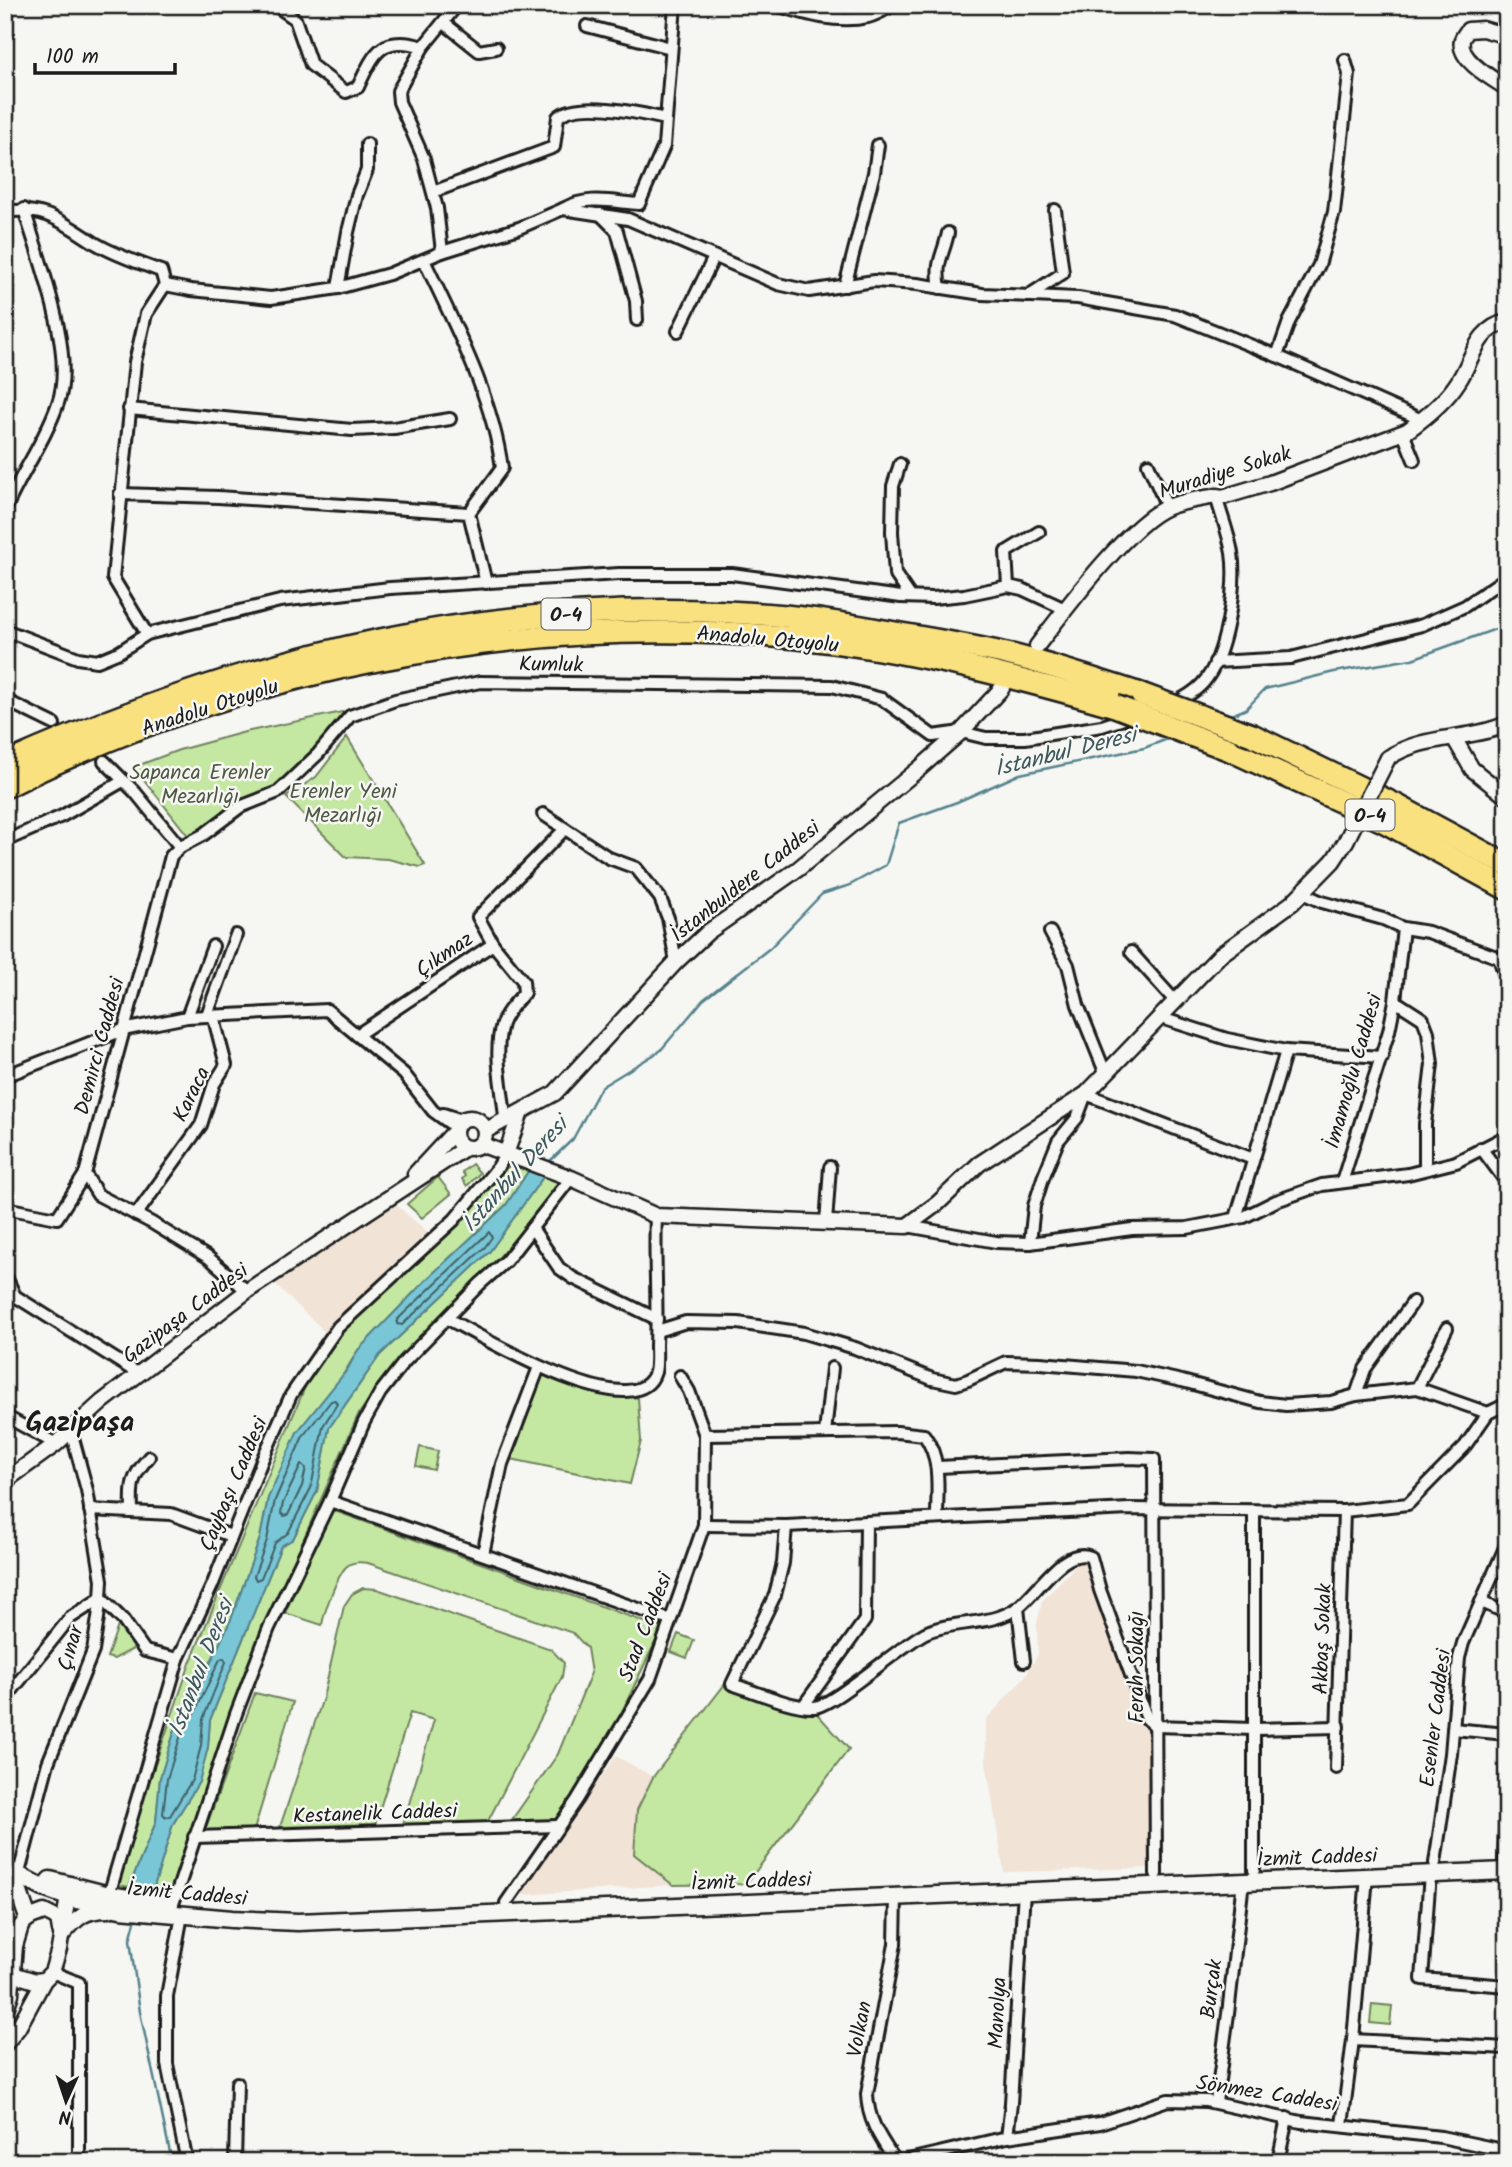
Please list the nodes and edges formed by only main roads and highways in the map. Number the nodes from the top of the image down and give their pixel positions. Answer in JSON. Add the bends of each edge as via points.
{"nodes":[{"id":1,"x":5,"y":764,"type":"edge"},
{"id":2,"x":5,"y":787,"type":"edge"},
{"id":3,"x":1507,"y":865,"type":"edge"},
{"id":4,"x":1507,"y":889,"type":"edge"},
{"id":5,"x":1506,"y":1864,"type":"edge"},
{"id":6,"x":1432,"y":1868,"type":"junction"},
{"id":7,"x":11,"y":1870,"type":"edge"},
{"id":8,"x":1249,"y":1875,"type":"junction"},
{"id":9,"x":55,"y":1888,"type":"junction"},
{"id":10,"x":168,"y":1909,"type":"junction"}],
"edges":[{"from":1,"to":3,"type":"highway","name":"Anadolu Otoyolu","number":"O-4","bridge":true,"via":[[87,727],[230,677],[422,631],[570,613],[776,615],[1012,655],[1141,694],[1252,735]]},
{"from":2,"to":4,"type":"highway","name":"Anadolu Otoyolu","number":"O-4","bridge":true,"via":[[102,743],[235,696],[425,650],[645,631],[774,636],[840,643],[1004,674],[1115,706],[1230,750],[1385,822]]},
{"from":5,"to":6,"type":"main road","name":"İzmit Caddesi"},
{"from":6,"to":8,"type":"main road","name":"İzmit Caddesi"},
{"from":6,"to":8,"type":"main road","name":"İzmit Caddesi","via":[[1367,1876]]},
{"from":7,"to":9,"type":"main road","name":"İzmit Caddesi"},
{"from":7,"to":9,"type":"main road","via":[[29,1918],[32,1905]]},
{"from":8,"to":10,"type":"main road","name":"İzmit Caddesi","via":[[1156,1874],[299,1911]]},
{"from":8,"to":10,"type":"main road","name":"İzmit Caddesi","via":[[355,1921],[298,1922]]},
{"from":9,"to":10,"type":"main road","name":"İzmit Caddesi"}]}
